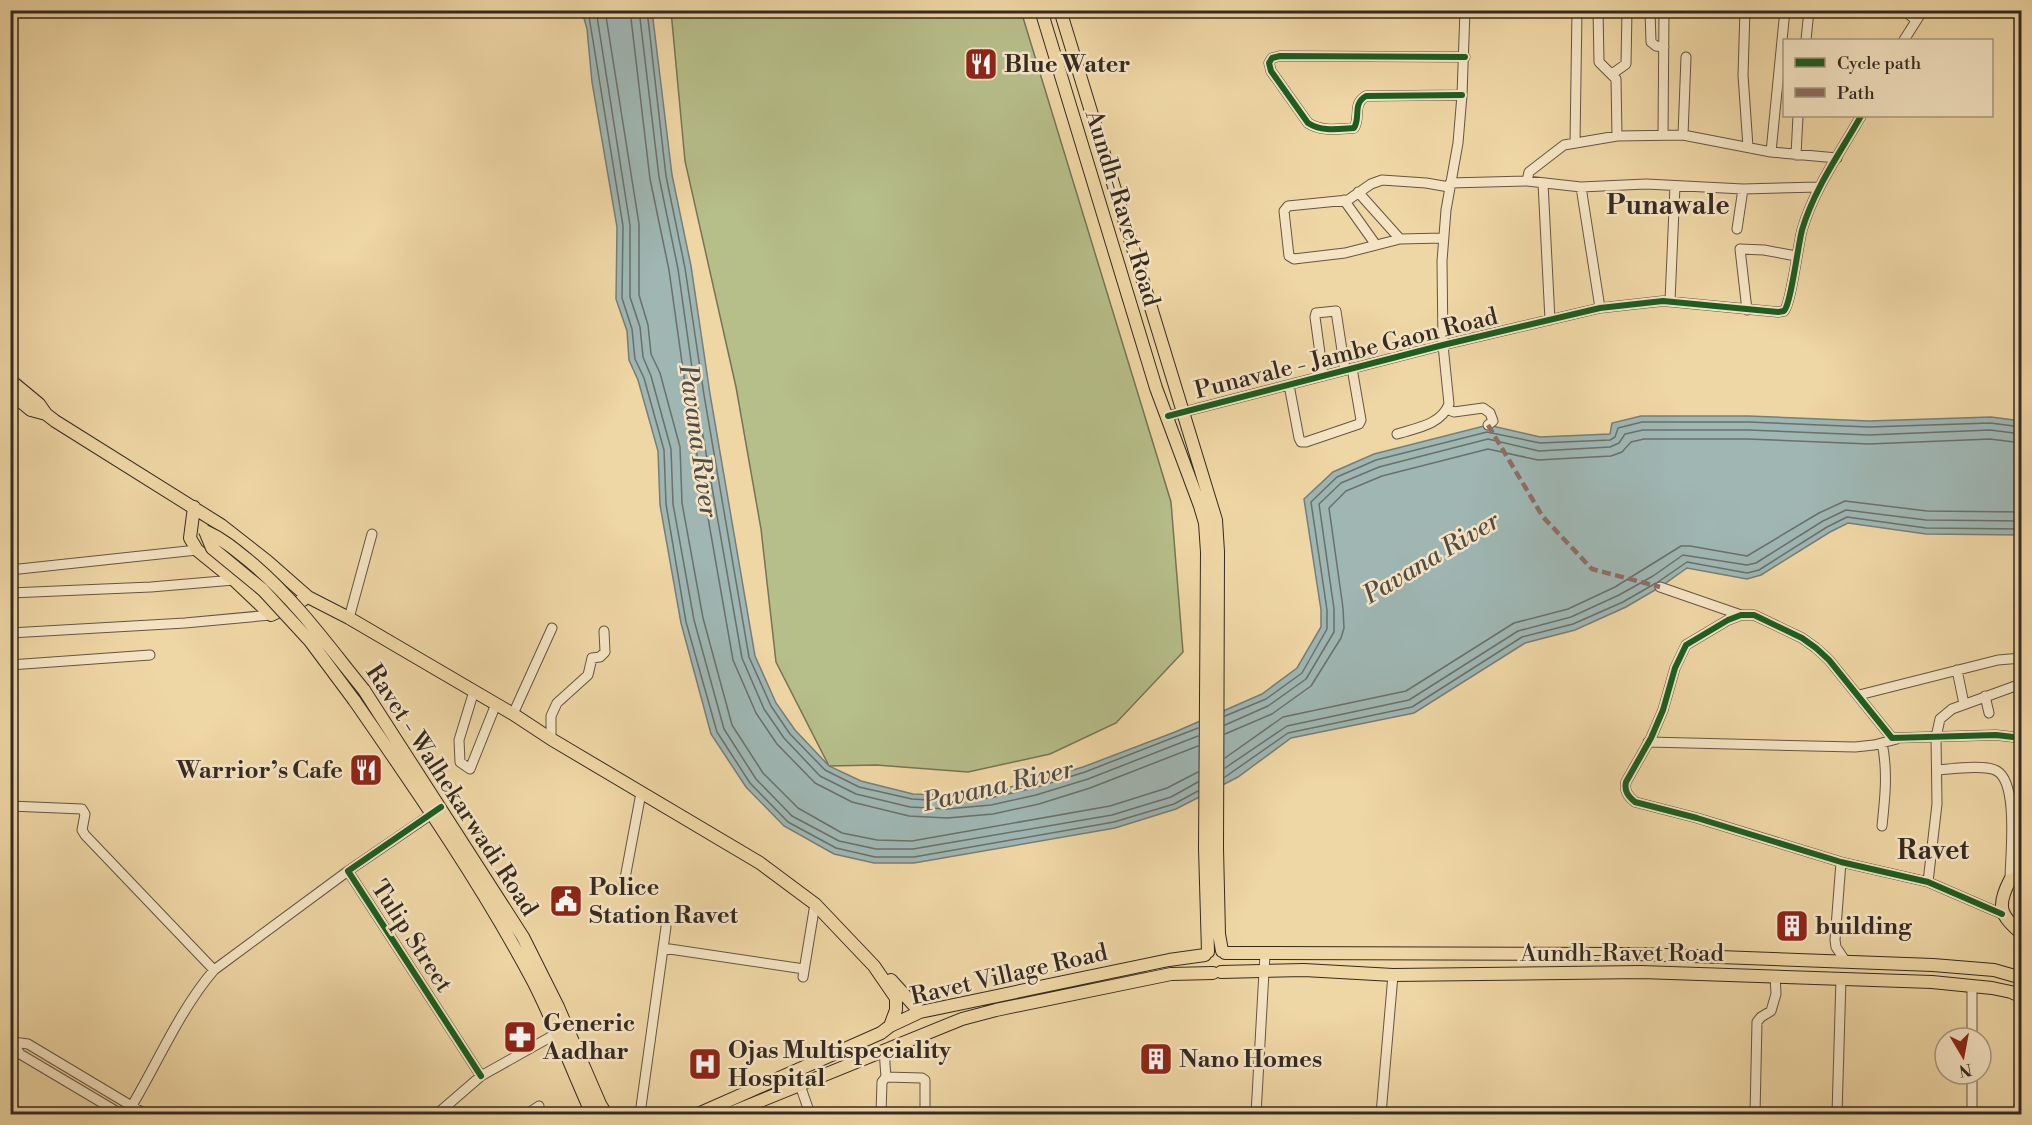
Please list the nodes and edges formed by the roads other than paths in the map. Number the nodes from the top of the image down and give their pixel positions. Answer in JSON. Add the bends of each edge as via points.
{"nodes":[{"id":1,"x":1041,"y":10,"type":"edge"},
{"id":2,"x":1059,"y":10,"type":"edge"},
{"id":3,"x":1466,"y":10,"type":"edge"},
{"id":4,"x":1576,"y":10,"type":"edge"},
{"id":5,"x":1598,"y":10,"type":"edge"},
{"id":6,"x":1627,"y":10,"type":"edge"},
{"id":7,"x":1650,"y":10,"type":"edge"},
{"id":8,"x":1665,"y":10,"type":"edge"},
{"id":9,"x":1745,"y":10,"type":"edge"},
{"id":10,"x":1785,"y":10,"type":"edge"},
{"id":11,"x":1809,"y":10,"type":"edge"},
{"id":12,"x":1903,"y":10,"type":"edge"},
{"id":13,"x":1923,"y":10,"type":"edge"},
{"id":14,"x":1916,"y":20,"type":"junction"},
{"id":15,"x":1806,"y":39,"type":"edge"},
{"id":16,"x":1905,"y":39,"type":"edge"},
{"id":17,"x":1664,"y":47,"type":"junction"},
{"id":18,"x":1465,"y":57,"type":"junction"},
{"id":19,"x":1686,"y":57,"type":"dead end"},
{"id":20,"x":1612,"y":74,"type":"junction"},
{"id":21,"x":1462,"y":95,"type":"junction"},
{"id":22,"x":1798,"y":117,"type":"edge"},
{"id":23,"x":1860,"y":117,"type":"edge"},
{"id":24,"x":1663,"y":135,"type":"junction"},
{"id":25,"x":1683,"y":135,"type":"junction"},
{"id":26,"x":1617,"y":136,"type":"junction"},
{"id":27,"x":1575,"y":143,"type":"junction"},
{"id":28,"x":1748,"y":147,"type":"junction"},
{"id":29,"x":1771,"y":152,"type":"junction"},
{"id":30,"x":1796,"y":155,"type":"junction"},
{"id":31,"x":1837,"y":158,"type":"junction"},
{"id":32,"x":1527,"y":181,"type":"junction"},
{"id":33,"x":1543,"y":183,"type":"junction"},
{"id":34,"x":1450,"y":185,"type":"junction"},
{"id":35,"x":1675,"y":186,"type":"junction"},
{"id":36,"x":1581,"y":187,"type":"junction"},
{"id":37,"x":1819,"y":187,"type":"junction"},
{"id":38,"x":1743,"y":189,"type":"junction"},
{"id":39,"x":1358,"y":192,"type":"junction"},
{"id":40,"x":1344,"y":200,"type":"junction"},
{"id":41,"x":1737,"y":229,"type":"dead end"},
{"id":42,"x":1443,"y":238,"type":"junction"},
{"id":43,"x":1400,"y":239,"type":"junction"},
{"id":44,"x":1376,"y":245,"type":"junction"},
{"id":45,"x":1796,"y":256,"type":"junction"},
{"id":46,"x":1671,"y":301,"type":"junction"},
{"id":47,"x":1600,"y":308,"type":"junction"},
{"id":48,"x":1747,"y":310,"type":"junction"},
{"id":49,"x":1550,"y":320,"type":"junction"},
{"id":50,"x":1443,"y":345,"type":"junction"},
{"id":51,"x":1348,"y":369,"type":"junction"},
{"id":52,"x":1323,"y":375,"type":"junction"},
{"id":53,"x":10,"y":380,"type":"edge"},
{"id":54,"x":1289,"y":385,"type":"junction"},
{"id":55,"x":10,"y":393,"type":"edge"},
{"id":56,"x":1447,"y":409,"type":"junction"},
{"id":57,"x":1184,"y":412,"type":"junction"},
{"id":58,"x":46,"y":414,"type":"junction"},
{"id":59,"x":1168,"y":416,"type":"junction"},
{"id":60,"x":1488,"y":425,"type":"dead end"},
{"id":61,"x":1397,"y":434,"type":"dead end"},
{"id":62,"x":1206,"y":504,"type":"junction"},
{"id":63,"x":194,"y":507,"type":"junction"},
{"id":64,"x":192,"y":522,"type":"junction"},
{"id":65,"x":205,"y":531,"type":"junction"},
{"id":66,"x":372,"y":534,"type":"dead end"},
{"id":67,"x":197,"y":550,"type":"junction"},
{"id":68,"x":10,"y":570,"type":"edge"},
{"id":69,"x":234,"y":580,"type":"junction"},
{"id":70,"x":1660,"y":587,"type":"dead end"},
{"id":71,"x":10,"y":593,"type":"edge"},
{"id":72,"x":308,"y":597,"type":"junction"},
{"id":73,"x":271,"y":615,"type":"junction"},
{"id":74,"x":1742,"y":615,"type":"junction"},
{"id":75,"x":349,"y":618,"type":"junction"},
{"id":76,"x":552,"y":628,"type":"dead end"},
{"id":77,"x":604,"y":631,"type":"dead end"},
{"id":78,"x":10,"y":633,"type":"edge"},
{"id":79,"x":150,"y":655,"type":"dead end"},
{"id":80,"x":2022,"y":658,"type":"edge"},
{"id":81,"x":10,"y":665,"type":"edge"},
{"id":82,"x":1957,"y":670,"type":"junction"},
{"id":83,"x":2018,"y":685,"type":"dead end"},
{"id":84,"x":474,"y":691,"type":"junction"},
{"id":85,"x":1859,"y":695,"type":"junction"},
{"id":86,"x":1985,"y":696,"type":"junction"},
{"id":87,"x":496,"y":704,"type":"junction"},
{"id":88,"x":1964,"y":704,"type":"junction"},
{"id":89,"x":1989,"y":713,"type":"dead end"},
{"id":90,"x":513,"y":714,"type":"junction"},
{"id":91,"x":1936,"y":737,"type":"junction"},
{"id":92,"x":2022,"y":738,"type":"edge"},
{"id":93,"x":551,"y":739,"type":"junction"},
{"id":94,"x":1897,"y":739,"type":"junction"},
{"id":95,"x":1648,"y":742,"type":"junction"},
{"id":96,"x":1882,"y":743,"type":"junction"},
{"id":97,"x":1937,"y":770,"type":"junction"},
{"id":98,"x":641,"y":792,"type":"junction"},
{"id":99,"x":10,"y":806,"type":"edge"},
{"id":100,"x":437,"y":810,"type":"junction"},
{"id":101,"x":1882,"y":826,"type":"dead end"},
{"id":102,"x":1211,"y":848,"type":"junction"},
{"id":103,"x":1841,"y":862,"type":"junction"},
{"id":104,"x":348,"y":871,"type":"junction"},
{"id":105,"x":2016,"y":878,"type":"edge"},
{"id":106,"x":1928,"y":882,"type":"junction"},
{"id":107,"x":623,"y":889,"type":"dead end"},
{"id":108,"x":815,"y":904,"type":"junction"},
{"id":109,"x":2002,"y":914,"type":"junction"},
{"id":110,"x":666,"y":927,"type":"dead end"},
{"id":111,"x":2022,"y":934,"type":"edge"},
{"id":112,"x":663,"y":948,"type":"junction"},
{"id":113,"x":1224,"y":952,"type":"junction"},
{"id":114,"x":1207,"y":953,"type":"junction"},
{"id":115,"x":1264,"y":954,"type":"junction"},
{"id":116,"x":1846,"y":962,"type":"junction"},
{"id":117,"x":874,"y":966,"type":"junction"},
{"id":118,"x":214,"y":970,"type":"junction"},
{"id":119,"x":1263,"y":971,"type":"junction"},
{"id":120,"x":1217,"y":973,"type":"junction"},
{"id":121,"x":1392,"y":975,"type":"junction"},
{"id":122,"x":1775,"y":976,"type":"junction"},
{"id":123,"x":2022,"y":978,"type":"edge"},
{"id":124,"x":1841,"y":979,"type":"junction"},
{"id":125,"x":1972,"y":986,"type":"junction"},
{"id":126,"x":2022,"y":997,"type":"edge"},
{"id":127,"x":924,"y":1011,"type":"junction"},
{"id":128,"x":1972,"y":1026,"type":"edge"},
{"id":129,"x":937,"y":1029,"type":"junction"},
{"id":130,"x":885,"y":1030,"type":"junction"},
{"id":131,"x":562,"y":1031,"type":"junction"},
{"id":132,"x":886,"y":1049,"type":"junction"},
{"id":133,"x":482,"y":1076,"type":"junction"},
{"id":134,"x":886,"y":1077,"type":"junction"},
{"id":135,"x":800,"y":1085,"type":"junction"},
{"id":136,"x":1972,"y":1086,"type":"edge"},
{"id":137,"x":129,"y":1110,"type":"edge"},
{"id":138,"x":752,"y":1110,"type":"edge"},
{"id":139,"x":121,"y":1114,"type":"edge"},
{"id":140,"x":145,"y":1114,"type":"edge"},
{"id":141,"x":437,"y":1114,"type":"edge"},
{"id":142,"x":526,"y":1114,"type":"edge"},
{"id":143,"x":537,"y":1114,"type":"edge"},
{"id":144,"x":592,"y":1114,"type":"edge"},
{"id":145,"x":606,"y":1114,"type":"edge"},
{"id":146,"x":640,"y":1114,"type":"edge"},
{"id":147,"x":698,"y":1114,"type":"edge"},
{"id":148,"x":728,"y":1114,"type":"edge"},
{"id":149,"x":810,"y":1114,"type":"edge"},
{"id":150,"x":880,"y":1114,"type":"edge"},
{"id":151,"x":925,"y":1114,"type":"edge"},
{"id":152,"x":1256,"y":1114,"type":"edge"},
{"id":153,"x":1381,"y":1114,"type":"edge"},
{"id":154,"x":1755,"y":1114,"type":"edge"},
{"id":155,"x":1837,"y":1114,"type":"edge"},
{"id":156,"x":1972,"y":1114,"type":"edge"}],
"edges":[{"from":1,"to":59,"type":"main road","name":"Aundh-Ravet Road","via":[[1156,388]]},
{"from":2,"to":57,"type":"main road","name":"Aundh-Ravet Road"},
{"from":3,"to":18,"type":"street"},
{"from":4,"to":27,"type":"street"},
{"from":5,"to":20,"type":"street","via":[[1598,56]]},
{"from":6,"to":20,"type":"street","via":[[1626,64]]},
{"from":7,"to":17,"type":"street","via":[[1651,42]]},
{"from":8,"to":17,"type":"street"},
{"from":9,"to":28,"type":"street","via":[[1743,75]]},
{"from":10,"to":29,"type":"street"},
{"from":11,"to":15,"type":"street"},
{"from":12,"to":14,"type":"street"},
{"from":13,"to":14,"type":"street"},
{"from":14,"to":16,"type":"street"},
{"from":17,"to":24,"type":"street"},
{"from":18,"to":21,"type":"street"},
{"from":18,"to":21,"type":"street","via":[[1280,56],[1269,63],[1308,123],[1326,130],[1354,128],[1360,99],[1366,96]]},
{"from":19,"to":25,"type":"street"},
{"from":20,"to":26,"type":"street","via":[[1617,83]]},
{"from":21,"to":34,"type":"street"},
{"from":22,"to":30,"type":"street"},
{"from":23,"to":31,"type":"street","name":"Punavale - Jambe Gaon Road"},
{"from":24,"to":25,"type":"street"},
{"from":24,"to":26,"type":"street"},
{"from":25,"to":28,"type":"street"},
{"from":26,"to":27,"type":"street"},
{"from":27,"to":32,"type":"street","via":[[1564,145],[1529,172]]},
{"from":28,"to":29,"type":"street"},
{"from":29,"to":30,"type":"street"},
{"from":30,"to":31,"type":"street"},
{"from":31,"to":37,"type":"street","name":"Punavale - Jambe Gaon Road"},
{"from":32,"to":33,"type":"street"},
{"from":32,"to":34,"type":"street"},
{"from":33,"to":36,"type":"street"},
{"from":33,"to":49,"type":"street"},
{"from":34,"to":39,"type":"street","via":[[1382,180]]},
{"from":34,"to":42,"type":"street"},
{"from":35,"to":36,"type":"street"},
{"from":35,"to":38,"type":"street"},
{"from":35,"to":46,"type":"street"},
{"from":36,"to":47,"type":"street"},
{"from":37,"to":38,"type":"street"},
{"from":37,"to":45,"type":"street","name":"Punavale - Jambe Gaon Road"},
{"from":38,"to":41,"type":"street"},
{"from":39,"to":40,"type":"street"},
{"from":39,"to":43,"type":"street"},
{"from":40,"to":44,"type":"street"},
{"from":40,"to":44,"type":"street","via":[[1285,208],[1291,258],[1345,253]]},
{"from":42,"to":43,"type":"street"},
{"from":42,"to":50,"type":"street"},
{"from":43,"to":44,"type":"street"},
{"from":45,"to":48,"type":"street","name":"Punavale - Jambe Gaon Road","via":[[1788,307],[1778,312]]},
{"from":45,"to":48,"type":"street","via":[[1740,249]]},
{"from":46,"to":47,"type":"street","name":"Punavale - Jambe Gaon Road"},
{"from":46,"to":48,"type":"street","name":"Punavale - Jambe Gaon Road"},
{"from":47,"to":49,"type":"street","name":"Punavale - Jambe Gaon Road"},
{"from":49,"to":50,"type":"street","name":"Punavale - Jambe Gaon Road"},
{"from":50,"to":51,"type":"street","name":"Punavale - Jambe Gaon Road"},
{"from":50,"to":56,"type":"street"},
{"from":51,"to":52,"type":"street","name":"Punavale - Jambe Gaon Road"},
{"from":51,"to":52,"type":"street","via":[[1336,311],[1316,313]]},
{"from":51,"to":54,"type":"street","via":[[1359,424],[1306,442],[1299,438]]},
{"from":52,"to":54,"type":"street","name":"Punavale - Jambe Gaon Road"},
{"from":53,"to":58,"type":"main road"},
{"from":54,"to":57,"type":"street","name":"Punavale - Jambe Gaon Road"},
{"from":55,"to":58,"type":"main road","via":[[31,410]]},
{"from":56,"to":60,"type":"street","via":[[1454,412],[1483,408],[1494,422]]},
{"from":56,"to":61,"type":"street","via":[[1438,420]]},
{"from":57,"to":59,"type":"street","name":"Punavale - Jambe Gaon Road"},
{"from":57,"to":62,"type":"main road","name":"Aundh-Ravet Road"},
{"from":58,"to":63,"type":"main road"},
{"from":59,"to":62,"type":"main road","name":"Aundh-Ravet Road"},
{"from":62,"to":102,"type":"main road"},
{"from":63,"to":64,"type":"main road"},
{"from":63,"to":72,"type":"main road"},
{"from":64,"to":65,"type":"main road","name":"Ravet - Walhekarwadi Road"},
{"from":64,"to":67,"type":"main road","via":[[190,538]]},
{"from":65,"to":100,"type":"main road","name":"Ravet - Walhekarwadi Road","bridge":true,"via":[[212,548],[263,590],[310,641]]},
{"from":65,"to":100,"type":"main road","name":"Ravet - Walhekarwadi Road","bridge":true,"via":[[224,539],[274,582],[319,631],[364,690]]},
{"from":66,"to":75,"type":"street"},
{"from":67,"to":68,"type":"street"},
{"from":67,"to":69,"type":"main road"},
{"from":69,"to":71,"type":"street"},
{"from":69,"to":73,"type":"main road"},
{"from":70,"to":74,"type":"street"},
{"from":72,"to":73,"type":"main road"},
{"from":72,"to":75,"type":"main road"},
{"from":73,"to":78,"type":"street"},
{"from":74,"to":85,"type":"street","via":[[1754,615],[1802,638],[1829,660]]},
{"from":74,"to":95,"type":"street","via":[[1686,645]]},
{"from":75,"to":84,"type":"main road"},
{"from":76,"to":90,"type":"street"},
{"from":77,"to":93,"type":"street","via":[[605,652],[592,658],[588,675],[557,703],[551,716]]},
{"from":79,"to":81,"type":"street"},
{"from":80,"to":82,"type":"street"},
{"from":82,"to":85,"type":"street"},
{"from":82,"to":88,"type":"street"},
{"from":83,"to":86,"type":"street"},
{"from":84,"to":87,"type":"main road"},
{"from":84,"to":87,"type":"street","via":[[459,740],[460,762],[470,770]]},
{"from":85,"to":94,"type":"street","via":[[1889,735]]},
{"from":86,"to":88,"type":"street"},
{"from":86,"to":89,"type":"street"},
{"from":87,"to":90,"type":"main road"},
{"from":88,"to":91,"type":"street","via":[[1942,716]]},
{"from":90,"to":93,"type":"main road"},
{"from":91,"to":92,"type":"street"},
{"from":91,"to":94,"type":"street"},
{"from":91,"to":97,"type":"street"},
{"from":93,"to":98,"type":"main road"},
{"from":94,"to":96,"type":"street"},
{"from":95,"to":96,"type":"street","via":[[1855,747]]},
{"from":95,"to":103,"type":"street","via":[[1626,782],[1628,796],[1635,802]]},
{"from":96,"to":101,"type":"street","via":[[1886,781]]},
{"from":97,"to":105,"type":"street","via":[[1983,768],[1997,771],[2003,777],[2011,803]]},
{"from":97,"to":106,"type":"street"},
{"from":98,"to":107,"type":"street"},
{"from":98,"to":108,"type":"main road","via":[[760,863]]},
{"from":99,"to":118,"type":"street","via":[[82,809],[82,830],[86,835]]},
{"from":100,"to":104,"type":"street","name":"Tulip Street"},
{"from":100,"to":131,"type":"main road","name":"Ravet - Walhekarwadi Road","via":[[523,937]]},
{"from":102,"to":113,"type":"main road"},
{"from":102,"to":114,"type":"main road"},
{"from":103,"to":106,"type":"street"},
{"from":103,"to":116,"type":"street","via":[[1835,940]]},
{"from":104,"to":118,"type":"street"},
{"from":104,"to":133,"type":"street","name":"Tulip Street"},
{"from":105,"to":109,"type":"main road","via":[[2001,906]]},
{"from":106,"to":109,"type":"street"},
{"from":108,"to":112,"type":"street","via":[[803,973]]},
{"from":108,"to":117,"type":"main road"},
{"from":109,"to":111,"type":"main road"},
{"from":110,"to":112,"type":"street"},
{"from":112,"to":146,"type":"street"},
{"from":113,"to":114,"type":"main road","via":[[1215,949]]},
{"from":113,"to":115,"type":"main road","name":"Aundh-Ravet Road"},
{"from":113,"to":120,"type":"main road","via":[[1228,964]]},
{"from":114,"to":120,"type":"main road","via":[[1204,966]]},
{"from":114,"to":127,"type":"main road","name":"Ravet Village Road"},
{"from":115,"to":116,"type":"main road","name":"Aundh-Ravet Road","via":[[1638,954]]},
{"from":115,"to":119,"type":"street"},
{"from":116,"to":123,"type":"main road","name":"Aundh-Ravet Road","via":[[1994,970]]},
{"from":117,"to":127,"type":"main road"},
{"from":117,"to":130,"type":"main road","via":[[896,998],[896,1010]]},
{"from":118,"to":137,"type":"street","via":[[187,1007]]},
{"from":119,"to":120,"type":"main road","name":"Aundh-Ravet Road"},
{"from":119,"to":121,"type":"main road","name":"Aundh-Ravet Road"},
{"from":119,"to":152,"type":"street"},
{"from":120,"to":129,"type":"main road","name":"Ravet Village Road","via":[[1171,974],[1090,990],[996,1010]]},
{"from":121,"to":122,"type":"main road","name":"Aundh-Ravet Road","via":[[1641,972]]},
{"from":121,"to":153,"type":"street"},
{"from":122,"to":124,"type":"main road","name":"Aundh-Ravet Road"},
{"from":122,"to":154,"type":"street","via":[[1771,1011],[1757,1023]]},
{"from":124,"to":125,"type":"main road","name":"Aundh-Ravet Road"},
{"from":124,"to":155,"type":"street"},
{"from":125,"to":126,"type":"main road","name":"Aundh-Ravet Road","via":[[2005,990]]},
{"from":125,"to":128,"type":"street"},
{"from":127,"to":129,"type":"main road","via":[[934,1013]]},
{"from":127,"to":130,"type":"main road","name":"Ravet Village Road"},
{"from":129,"to":132,"type":"main road","name":"Ravet Village Road"},
{"from":130,"to":132,"type":"main road","via":[[882,1042]]},
{"from":130,"to":147,"type":"main road","name":"Ravet Village Road"},
{"from":131,"to":133,"type":"street"},
{"from":131,"to":144,"type":"main road","name":"Ravet - Walhekarwadi Road"},
{"from":131,"to":145,"type":"main road","name":"Ravet - Walhekarwadi Road"},
{"from":132,"to":134,"type":"street"},
{"from":132,"to":135,"type":"main road","name":"Ravet Village Road"},
{"from":133,"to":141,"type":"street"},
{"from":134,"to":150,"type":"street","via":[[882,1082]]},
{"from":134,"to":151,"type":"street","via":[[925,1080]]},
{"from":135,"to":138,"type":"main road","name":"Ravet Village Road"},
{"from":135,"to":149,"type":"street"},
{"from":136,"to":156,"type":"street"},
{"from":137,"to":139,"type":"street","via":[[28,1044],[13,1042],[20,1054]]},
{"from":137,"to":140,"type":"street"},
{"from":138,"to":148,"type":"main road","name":"Ravet Village Road"},
{"from":142,"to":143,"type":"street","via":[[539,1106]]}]}
